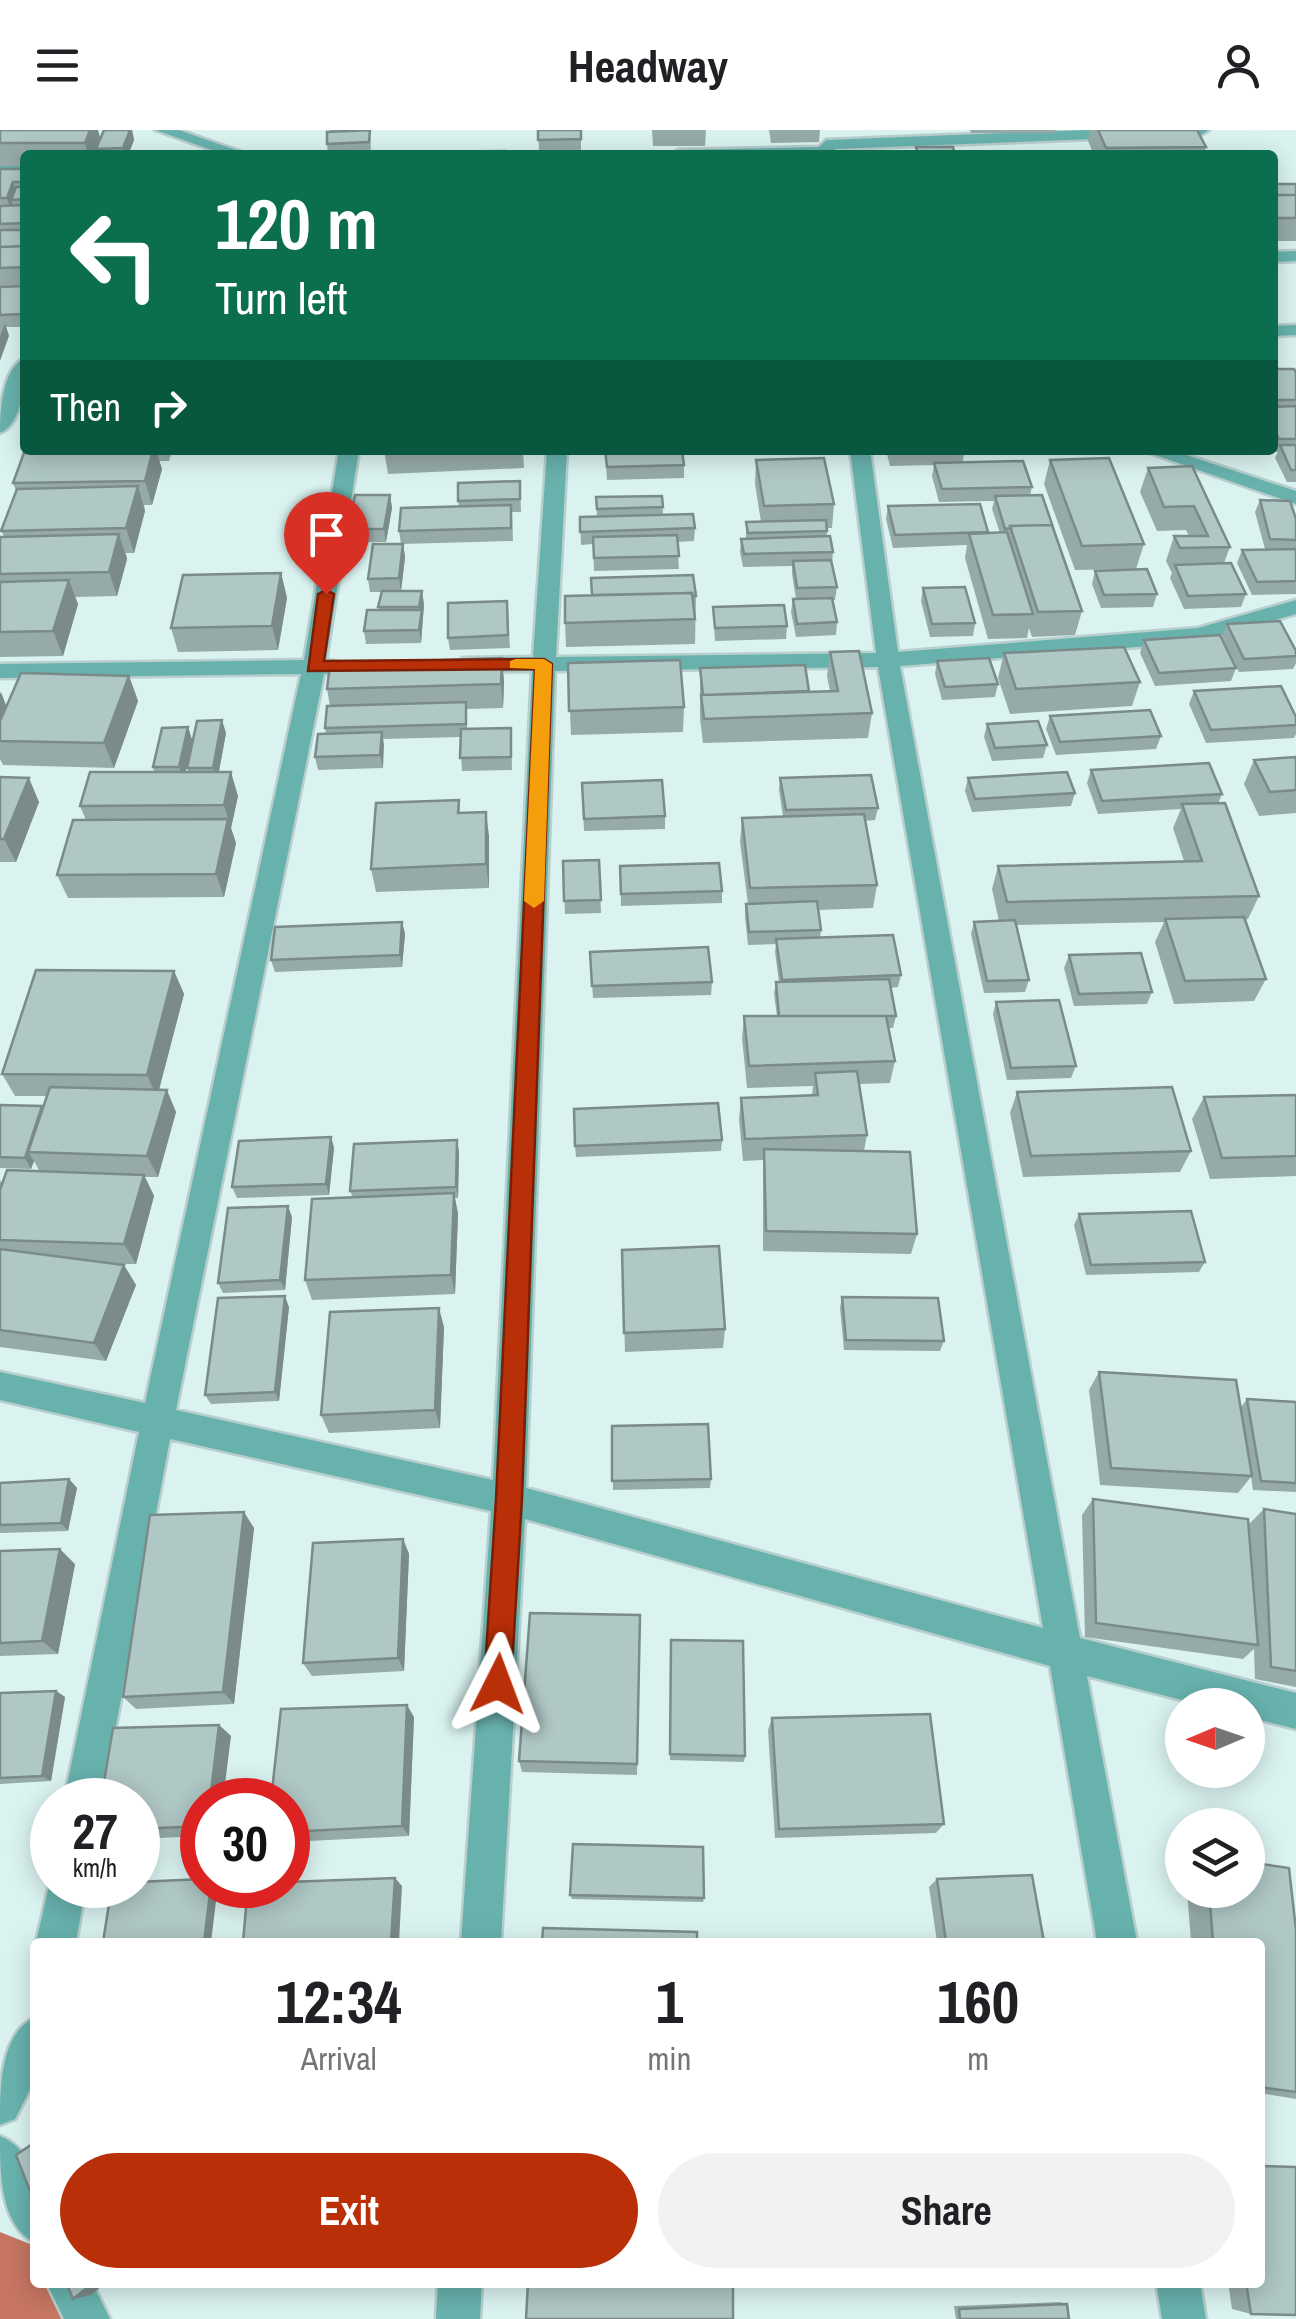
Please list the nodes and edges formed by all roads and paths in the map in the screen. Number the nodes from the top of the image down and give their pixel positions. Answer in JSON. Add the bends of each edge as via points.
{"nodes":[{"id":1,"x":163,"y":130,"type":"edge"},
{"id":2,"x":1202,"y":130,"type":"edge"},
{"id":3,"x":226,"y":150,"type":"edge"},
{"id":4,"x":827,"y":150,"type":"edge"},
{"id":5,"x":17,"y":373,"type":"edge"},
{"id":6,"x":0,"y":427,"type":"edge"},
{"id":7,"x":348,"y":455,"type":"edge"},
{"id":8,"x":557,"y":455,"type":"edge"},
{"id":9,"x":861,"y":455,"type":"edge"},
{"id":10,"x":1165,"y":455,"type":"edge"},
{"id":11,"x":1296,"y":498,"type":"edge"},
{"id":12,"x":1296,"y":607,"type":"edge"},
{"id":13,"x":888,"y":660,"type":"junction"},
{"id":14,"x":544,"y":664,"type":"junction"},
{"id":15,"x":448,"y":665,"type":"edge"},
{"id":16,"x":352,"y":666,"type":"edge"},
{"id":17,"x":314,"y":667,"type":"junction"},
{"id":18,"x":0,"y":671,"type":"edge"},
{"id":19,"x":0,"y":1386,"type":"edge"},
{"id":20,"x":157,"y":1421,"type":"junction"},
{"id":21,"x":509,"y":1499,"type":"junction"},
{"id":22,"x":1065,"y":1652,"type":"junction"},
{"id":23,"x":1296,"y":1712,"type":"edge"},
{"id":24,"x":88,"y":1778,"type":"edge"},
{"id":25,"x":63,"y":1908,"type":"edge"},
{"id":26,"x":57,"y":1938,"type":"edge"},
{"id":27,"x":482,"y":1938,"type":"edge"},
{"id":28,"x":1116,"y":1938,"type":"edge"},
{"id":29,"x":30,"y":2047,"type":"edge"},
{"id":30,"x":0,"y":2104,"type":"edge"},
{"id":31,"x":0,"y":2157,"type":"edge"},
{"id":32,"x":30,"y":2212,"type":"edge"},
{"id":33,"x":71,"y":2288,"type":"edge"},
{"id":34,"x":460,"y":2288,"type":"edge"},
{"id":35,"x":1179,"y":2288,"type":"edge"},
{"id":36,"x":88,"y":2319,"type":"edge"},
{"id":37,"x":458,"y":2319,"type":"edge"},
{"id":38,"x":1184,"y":2319,"type":"edge"}],
"edges":[{"from":1,"to":3,"type":"street"},
{"from":2,"to":4,"type":"street","via":[[826,145]]},
{"from":5,"to":6,"type":"street"},
{"from":7,"to":17,"type":"street"},
{"from":8,"to":14,"type":"street"},
{"from":9,"to":13,"type":"street"},
{"from":10,"to":11,"type":"street"},
{"from":12,"to":13,"type":"street","via":[[1199,635]]},
{"from":13,"to":14,"type":"street"},
{"from":13,"to":22,"type":"street"},
{"from":14,"to":15,"type":"street"},
{"from":14,"to":21,"type":"street"},
{"from":16,"to":17,"type":"street"},
{"from":17,"to":18,"type":"street"},
{"from":17,"to":20,"type":"street"},
{"from":19,"to":20,"type":"street"},
{"from":20,"to":21,"type":"street"},
{"from":20,"to":24,"type":"street"},
{"from":21,"to":22,"type":"street"},
{"from":21,"to":27,"type":"street"},
{"from":22,"to":23,"type":"street"},
{"from":22,"to":28,"type":"street"},
{"from":25,"to":26,"type":"street"},
{"from":29,"to":30,"type":"street"},
{"from":31,"to":32,"type":"street"},
{"from":33,"to":36,"type":"street"},
{"from":34,"to":37,"type":"street"},
{"from":35,"to":38,"type":"street"}]}
